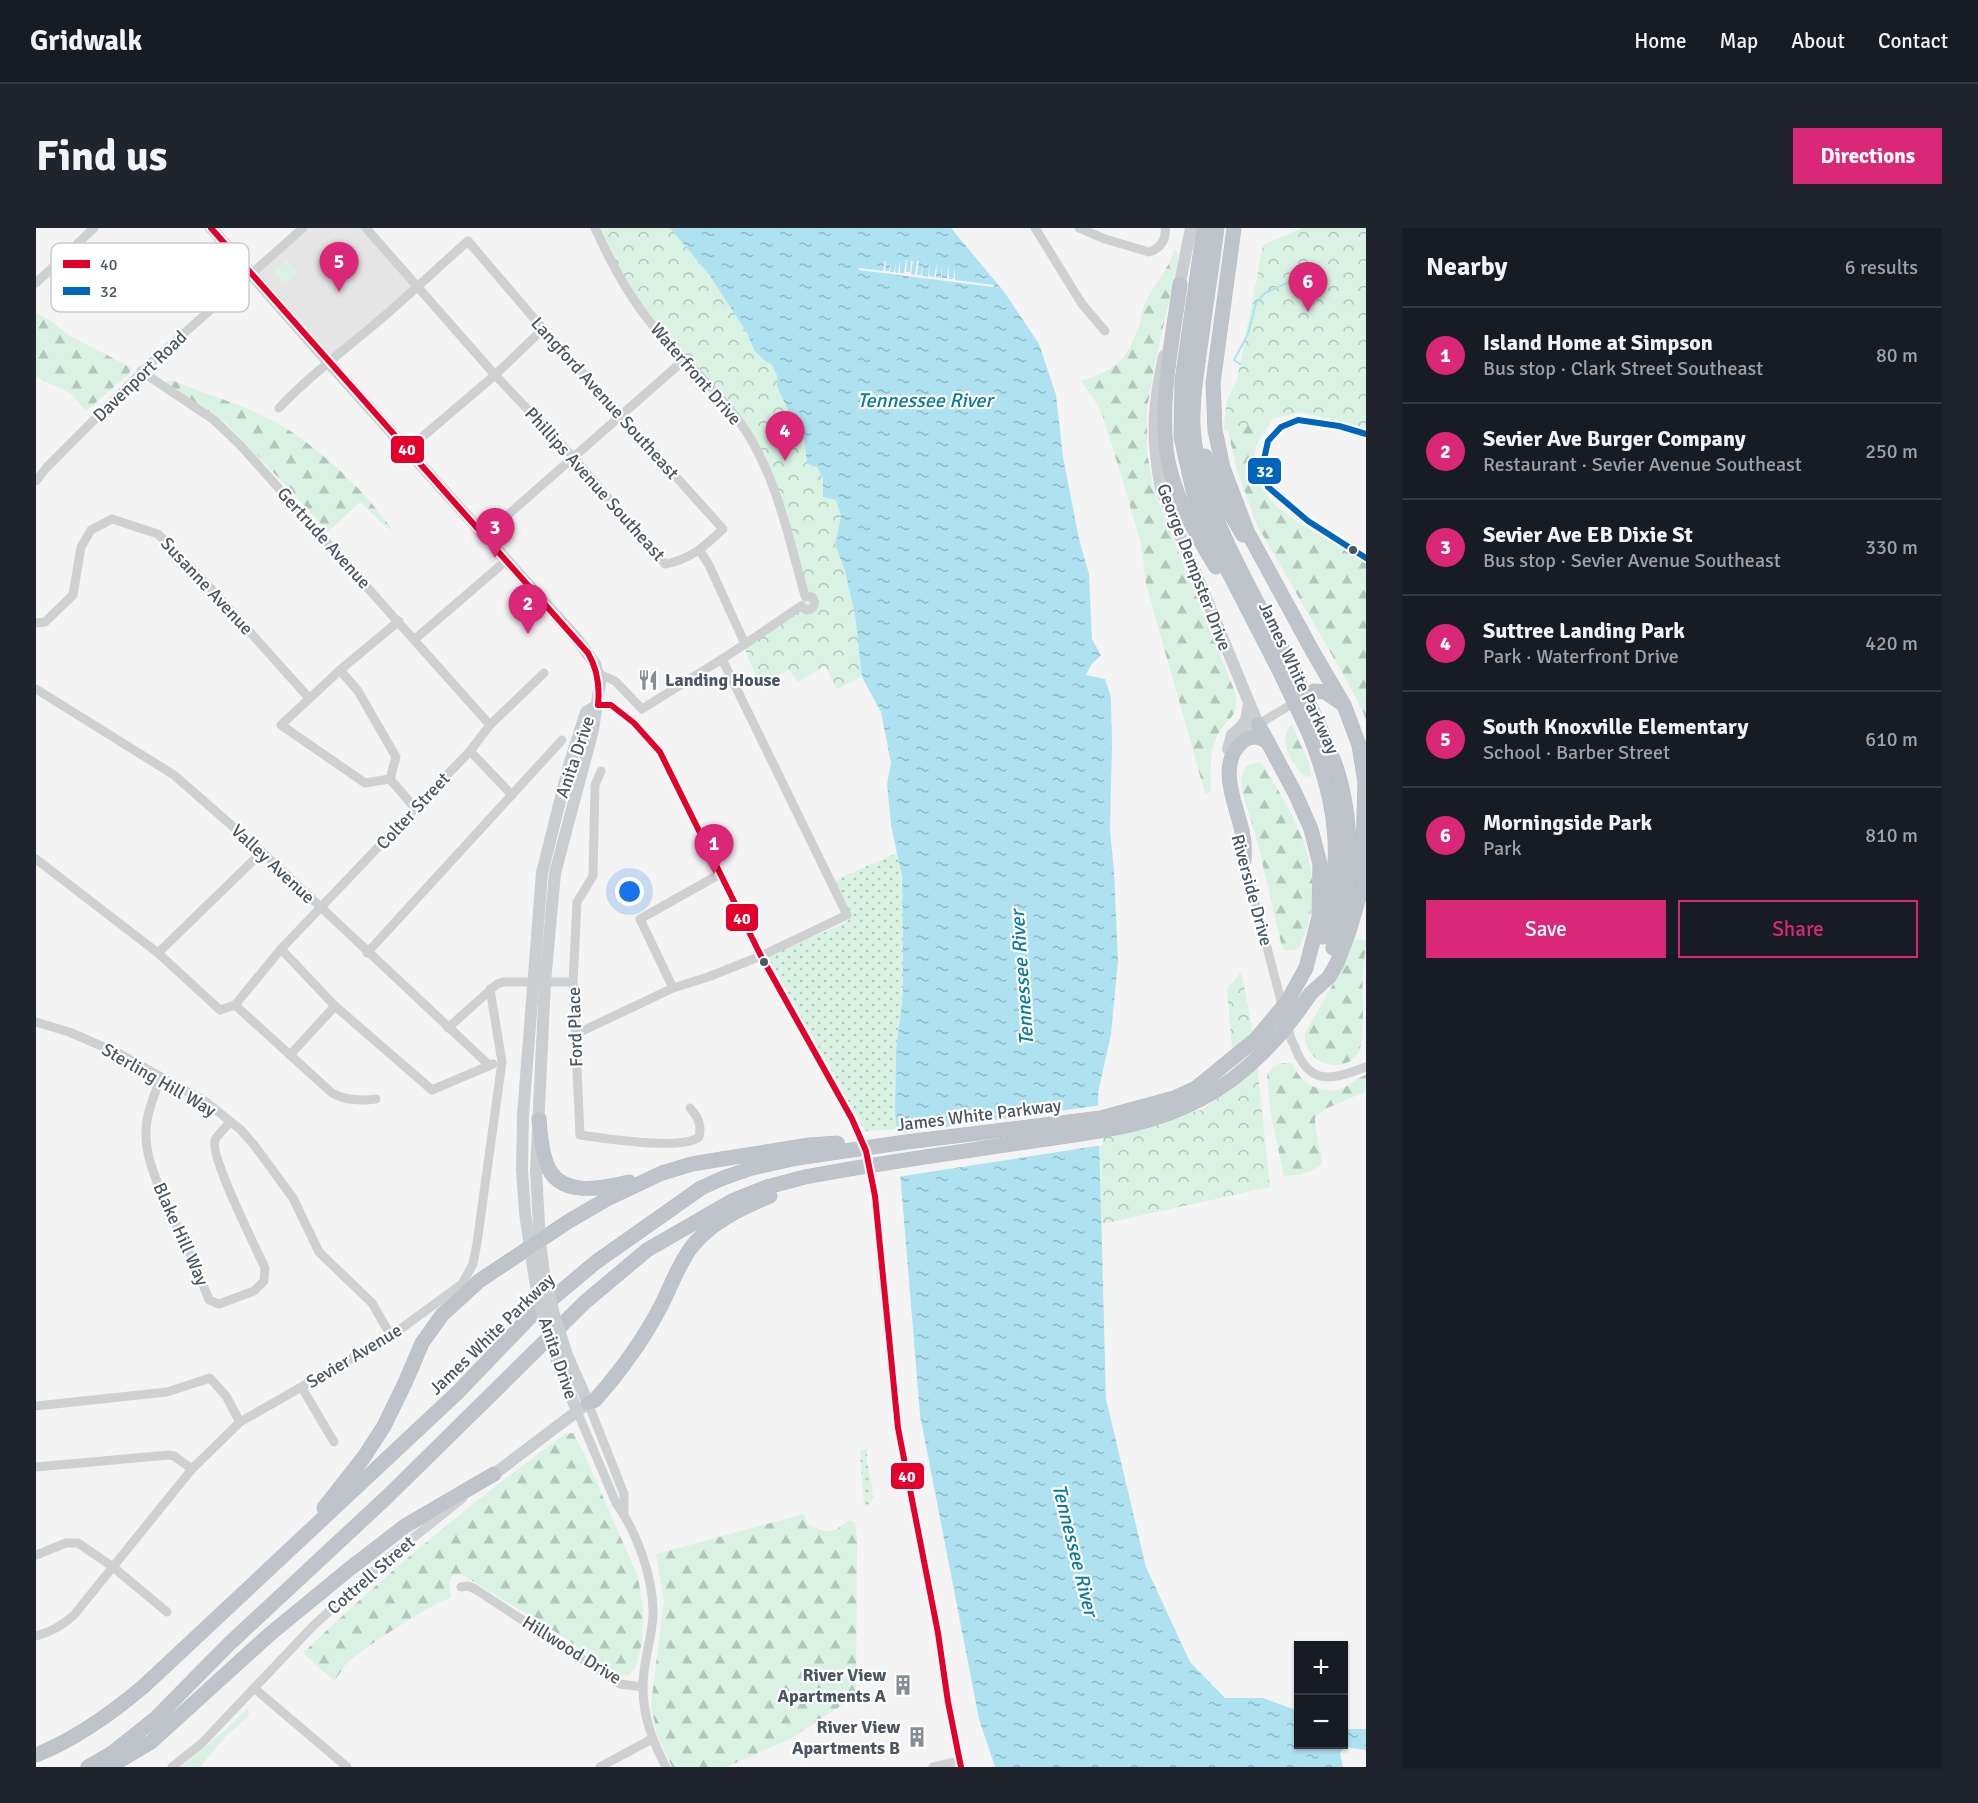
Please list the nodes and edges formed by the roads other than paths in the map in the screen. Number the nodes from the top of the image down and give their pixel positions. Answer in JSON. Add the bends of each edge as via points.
{"nodes":[{"id":1,"x":94,"y":228,"type":"edge"},
{"id":2,"x":211,"y":228,"type":"edge"},
{"id":3,"x":303,"y":228,"type":"edge"},
{"id":4,"x":366,"y":228,"type":"edge"},
{"id":5,"x":595,"y":228,"type":"edge"},
{"id":6,"x":1035,"y":228,"type":"edge"},
{"id":7,"x":1079,"y":228,"type":"edge"},
{"id":8,"x":1165,"y":228,"type":"edge"},
{"id":9,"x":1191,"y":228,"type":"edge"},
{"id":10,"x":1204,"y":228,"type":"edge"},
{"id":11,"x":1217,"y":228,"type":"edge"},
{"id":12,"x":1234,"y":228,"type":"edge"},
{"id":13,"x":78,"y":243,"type":"edge"},
{"id":14,"x":225,"y":243,"type":"edge"},
{"id":15,"x":51,"y":269,"type":"edge"},
{"id":16,"x":249,"y":270,"type":"edge"},
{"id":17,"x":252,"y":273,"type":"junction"},
{"id":18,"x":249,"y":276,"type":"edge"},
{"id":19,"x":36,"y":283,"type":"edge"},
{"id":20,"x":1180,"y":284,"type":"junction"},
{"id":21,"x":417,"y":286,"type":"junction"},
{"id":22,"x":208,"y":312,"type":"edge"},
{"id":23,"x":543,"y":329,"type":"junction"},
{"id":24,"x":1105,"y":331,"type":"dead end"},
{"id":25,"x":684,"y":360,"type":"junction"},
{"id":26,"x":329,"y":362,"type":"junction"},
{"id":27,"x":141,"y":371,"type":"junction"},
{"id":28,"x":495,"y":375,"type":"junction"},
{"id":29,"x":1195,"y":382,"type":"junction"},
{"id":30,"x":279,"y":408,"type":"dead end"},
{"id":31,"x":621,"y":415,"type":"junction"},
{"id":32,"x":1366,"y":434,"type":"edge"},
{"id":33,"x":407,"y":450,"type":"junction"},
{"id":34,"x":573,"y":457,"type":"junction"},
{"id":35,"x":36,"y":482,"type":"edge"},
{"id":36,"x":485,"y":535,"type":"junction"},
{"id":37,"x":700,"y":551,"type":"junction"},
{"id":38,"x":1366,"y":558,"type":"edge"},
{"id":39,"x":507,"y":560,"type":"junction"},
{"id":40,"x":1275,"y":582,"type":"junction"},
{"id":41,"x":399,"y":621,"type":"junction"},
{"id":42,"x":36,"y":623,"type":"edge"},
{"id":43,"x":415,"y":639,"type":"junction"},
{"id":44,"x":745,"y":644,"type":"junction"},
{"id":45,"x":1269,"y":651,"type":"junction"},
{"id":46,"x":1313,"y":652,"type":"junction"},
{"id":47,"x":722,"y":659,"type":"junction"},
{"id":48,"x":1285,"y":669,"type":"junction"},
{"id":49,"x":340,"y":670,"type":"junction"},
{"id":50,"x":544,"y":673,"type":"dead end"},
{"id":51,"x":599,"y":674,"type":"junction"},
{"id":52,"x":36,"y":688,"type":"edge"},
{"id":53,"x":1314,"y":691,"type":"junction"},
{"id":54,"x":309,"y":698,"type":"junction"},
{"id":55,"x":1249,"y":704,"type":"junction"},
{"id":56,"x":598,"y":705,"type":"junction"},
{"id":57,"x":1344,"y":705,"type":"junction"},
{"id":58,"x":490,"y":724,"type":"junction"},
{"id":59,"x":1258,"y":724,"type":"junction"},
{"id":60,"x":1313,"y":728,"type":"junction"},
{"id":61,"x":562,"y":740,"type":"dead end"},
{"id":62,"x":1268,"y":742,"type":"junction"},
{"id":63,"x":1228,"y":750,"type":"junction"},
{"id":64,"x":470,"y":751,"type":"junction"},
{"id":65,"x":601,"y":771,"type":"dead end"},
{"id":66,"x":390,"y":779,"type":"junction"},
{"id":67,"x":512,"y":795,"type":"junction"},
{"id":68,"x":415,"y":808,"type":"junction"},
{"id":69,"x":262,"y":852,"type":"junction"},
{"id":70,"x":36,"y":859,"type":"edge"},
{"id":71,"x":1244,"y":860,"type":"junction"},
{"id":72,"x":720,"y":874,"type":"junction"},
{"id":73,"x":321,"y":909,"type":"junction"},
{"id":74,"x":281,"y":949,"type":"junction"},
{"id":75,"x":367,"y":952,"type":"junction"},
{"id":76,"x":158,"y":953,"type":"junction"},
{"id":77,"x":760,"y":956,"type":"junction"},
{"id":78,"x":1306,"y":968,"type":"junction"},
{"id":79,"x":539,"y":982,"type":"junction"},
{"id":80,"x":573,"y":982,"type":"junction"},
{"id":81,"x":673,"y":988,"type":"junction"},
{"id":82,"x":490,"y":989,"type":"junction"},
{"id":83,"x":1311,"y":993,"type":"junction"},
{"id":84,"x":235,"y":1005,"type":"junction"},
{"id":85,"x":335,"y":1006,"type":"junction"},
{"id":86,"x":36,"y":1022,"type":"edge"},
{"id":87,"x":448,"y":1028,"type":"junction"},
{"id":88,"x":576,"y":1034,"type":"junction"},
{"id":89,"x":290,"y":1055,"type":"junction"},
{"id":90,"x":502,"y":1062,"type":"junction"},
{"id":91,"x":489,"y":1065,"type":"junction"},
{"id":92,"x":1366,"y":1067,"type":"edge"},
{"id":93,"x":161,"y":1077,"type":"junction"},
{"id":94,"x":376,"y":1099,"type":"dead end"},
{"id":95,"x":690,"y":1108,"type":"dead end"},
{"id":96,"x":538,"y":1119,"type":"junction"},
{"id":97,"x":230,"y":1122,"type":"junction"},
{"id":98,"x":906,"y":1142,"type":"junction"},
{"id":99,"x":663,"y":1173,"type":"junction"},
{"id":100,"x":734,"y":1206,"type":"junction"},
{"id":101,"x":534,"y":1245,"type":"junction"},
{"id":102,"x":539,"y":1277,"type":"junction"},
{"id":103,"x":390,"y":1335,"type":"junction"},
{"id":104,"x":302,"y":1388,"type":"junction"},
{"id":105,"x":36,"y":1406,"type":"edge"},
{"id":106,"x":583,"y":1407,"type":"junction"},
{"id":107,"x":240,"y":1422,"type":"junction"},
{"id":108,"x":334,"y":1442,"type":"dead end"},
{"id":109,"x":36,"y":1467,"type":"edge"},
{"id":110,"x":192,"y":1469,"type":"junction"},
{"id":111,"x":494,"y":1474,"type":"junction"},
{"id":112,"x":294,"y":1546,"type":"junction"},
{"id":113,"x":36,"y":1555,"type":"edge"},
{"id":114,"x":113,"y":1567,"type":"junction"},
{"id":115,"x":461,"y":1587,"type":"dead end"},
{"id":116,"x":167,"y":1612,"type":"dead end"},
{"id":117,"x":36,"y":1636,"type":"edge"},
{"id":118,"x":643,"y":1687,"type":"junction"},
{"id":119,"x":254,"y":1688,"type":"junction"},
{"id":120,"x":652,"y":1739,"type":"junction"},
{"id":121,"x":36,"y":1755,"type":"edge"},
{"id":122,"x":961,"y":1764,"type":"edge"},
{"id":123,"x":88,"y":1767,"type":"edge"},
{"id":124,"x":109,"y":1767,"type":"edge"},
{"id":125,"x":172,"y":1767,"type":"edge"},
{"id":126,"x":347,"y":1767,"type":"edge"},
{"id":127,"x":600,"y":1767,"type":"edge"},
{"id":128,"x":666,"y":1767,"type":"edge"},
{"id":129,"x":933,"y":1767,"type":"edge"}],
"edges":[{"from":1,"to":13,"type":"street"},
{"from":2,"to":14,"type":"main road"},
{"from":3,"to":17,"type":"street","name":"Davenport Road"},
{"from":4,"to":21,"type":"street","name":"Phillips Avenue Southeast"},
{"from":5,"to":25,"type":"street","name":"Waterfront Drive","via":[[634,301]]},
{"from":6,"to":24,"type":"street","via":[[1082,304]]},
{"from":7,"to":8,"type":"street","via":[[1149,252],[1162,244]]},
{"from":9,"to":20,"type":"main road","name":"George Dempster Drive"},
{"from":10,"to":45,"type":"highway","name":"James White Parkway","via":[[1182,381],[1181,437],[1206,528]]},
{"from":11,"to":29,"type":"highway","name":"James White Parkway"},
{"from":12,"to":40,"type":"highway","via":[[1213,383],[1215,430],[1223,468],[1247,531]]},
{"from":15,"to":19,"type":"street"},
{"from":16,"to":17,"type":"main road"},
{"from":17,"to":18,"type":"street","name":"Davenport Road"},
{"from":17,"to":26,"type":"main road"},
{"from":20,"to":45,"type":"highway","via":[[1165,402],[1166,450],[1175,484],[1196,533]]},
{"from":20,"to":55,"type":"main road","name":"George Dempster Drive","via":[[1155,403],[1155,458],[1161,489]]},
{"from":21,"to":23,"type":"street","name":"Langford Avenue Southeast","via":[[468,241]]},
{"from":21,"to":26,"type":"street"},
{"from":21,"to":28,"type":"street","name":"Phillips Avenue Southeast"},
{"from":22,"to":27,"type":"street","name":"Davenport Road"},
{"from":23,"to":28,"type":"street"},
{"from":23,"to":31,"type":"street","name":"Langford Avenue Southeast"},
{"from":25,"to":31,"type":"street"},
{"from":25,"to":44,"type":"street","name":"Waterfront Drive","via":[[734,415],[761,457],[805,596],[815,601],[811,609],[801,606]]},
{"from":26,"to":30,"type":"street"},
{"from":26,"to":33,"type":"main road"},
{"from":27,"to":35,"type":"street","name":"Davenport Road"},
{"from":27,"to":41,"type":"street","name":"Gertrude Avenue","via":[[214,420],[241,446]]},
{"from":28,"to":33,"type":"street"},
{"from":28,"to":34,"type":"street","name":"Phillips Avenue Southeast"},
{"from":29,"to":40,"type":"highway","via":[[1205,454],[1219,494]]},
{"from":29,"to":48,"type":"highway","name":"James White Parkway","via":[[1193,427],[1203,480],[1215,516]]},
{"from":31,"to":34,"type":"street"},
{"from":31,"to":37,"type":"street","name":"Langford Avenue Southeast","via":[[723,529]]},
{"from":32,"to":38,"type":"street","via":[[1298,420],[1281,427],[1268,441],[1263,464],[1268,487],[1308,521]]},
{"from":33,"to":36,"type":"main road"},
{"from":34,"to":36,"type":"street"},
{"from":34,"to":37,"type":"street","name":"Phillips Avenue Southeast","via":[[665,564]]},
{"from":36,"to":39,"type":"main road"},
{"from":37,"to":44,"type":"street"},
{"from":39,"to":43,"type":"street"},
{"from":39,"to":51,"type":"main road","via":[[588,653]]},
{"from":40,"to":46,"type":"highway"},
{"from":41,"to":43,"type":"street","name":"Gertrude Avenue"},
{"from":41,"to":49,"type":"street"},
{"from":42,"to":54,"type":"street","name":"Susanne Avenue","via":[[45,622],[73,595],[81,547],[92,530],[112,519],[158,534]]},
{"from":43,"to":58,"type":"street","name":"Gertrude Avenue"},
{"from":44,"to":47,"type":"street"},
{"from":45,"to":48,"type":"highway","name":"James White Parkway"},
{"from":46,"to":53,"type":"street","via":[[1320,674]]},
{"from":46,"to":57,"type":"highway"},
{"from":47,"to":51,"type":"street","via":[[642,709],[615,681]]},
{"from":47,"to":77,"type":"street","via":[[847,915]]},
{"from":48,"to":60,"type":"highway","name":"James White Parkway","bridge":true},
{"from":49,"to":54,"type":"street"},
{"from":49,"to":66,"type":"street","via":[[358,692],[396,757]]},
{"from":50,"to":58,"type":"street","name":"Colter Street"},
{"from":51,"to":56,"type":"main road"},
{"from":52,"to":69,"type":"street","name":"Valley Avenue","via":[[174,774]]},
{"from":53,"to":57,"type":"highway","via":[[1325,692]]},
{"from":53,"to":59,"type":"street"},
{"from":54,"to":66,"type":"street","via":[[281,725],[365,783]]},
{"from":55,"to":59,"type":"main road","name":"George Dempster Drive"},
{"from":55,"to":63,"type":"main road","via":[[1246,720],[1232,735]]},
{"from":56,"to":72,"type":"street","via":[[610,705],[660,752]]},
{"from":56,"to":79,"type":"main road","name":"Anita Drive","via":[[586,712],[568,765],[542,873]]},
{"from":57,"to":83,"type":"highway","via":[[1359,745],[1365,782],[1362,887],[1336,963]]},
{"from":58,"to":64,"type":"street","name":"Colter Street"},
{"from":59,"to":62,"type":"highway"},
{"from":59,"to":63,"type":"street"},
{"from":60,"to":78,"type":"highway","name":"James White Parkway","via":[[1328,785],[1335,835],[1335,874],[1330,912],[1321,941]]},
{"from":60,"to":83,"type":"highway","name":"James White Parkway","via":[[1335,766],[1343,798],[1348,827],[1348,874],[1339,930]]},
{"from":61,"to":67,"type":"street"},
{"from":62,"to":71,"type":"highway","via":[[1258,737],[1246,739],[1230,763],[1230,783],[1244,837]]},
{"from":62,"to":78,"type":"highway","via":[[1311,829],[1320,864],[1318,916]]},
{"from":63,"to":71,"type":"street","name":"Riverside Drive","via":[[1223,779]]},
{"from":64,"to":67,"type":"street"},
{"from":64,"to":68,"type":"street","name":"Colter Street"},
{"from":65,"to":80,"type":"street","name":"Ford Place","via":[[595,785],[593,876],[577,902]]},
{"from":66,"to":68,"type":"street"},
{"from":67,"to":75,"type":"street"},
{"from":68,"to":73,"type":"street","name":"Colter Street"},
{"from":69,"to":73,"type":"street","name":"Valley Avenue"},
{"from":69,"to":76,"type":"street"},
{"from":70,"to":76,"type":"street"},
{"from":71,"to":92,"type":"street","name":"Riverside Drive","via":[[1291,1039],[1302,1062],[1327,1077]]},
{"from":72,"to":77,"type":"street"},
{"from":72,"to":81,"type":"street","via":[[640,919]]},
{"from":73,"to":74,"type":"street","name":"Colter Street"},
{"from":73,"to":75,"type":"street","name":"Valley Avenue"},
{"from":74,"to":84,"type":"street","name":"Colter Street"},
{"from":74,"to":85,"type":"street"},
{"from":75,"to":87,"type":"street","name":"Valley Avenue"},
{"from":76,"to":84,"type":"street","via":[[220,1010]]},
{"from":77,"to":81,"type":"street"},
{"from":77,"to":122,"type":"street","via":[[852,1119],[870,1165],[898,1428]]},
{"from":78,"to":98,"type":"highway","name":"James White Parkway","bridge":true,"via":[[1287,1002],[1256,1039],[1196,1088],[1174,1098],[1101,1118]]},
{"from":79,"to":80,"type":"street"},
{"from":79,"to":82,"type":"street","via":[[503,982]]},
{"from":79,"to":96,"type":"main road","name":"Anita Drive"},
{"from":79,"to":101,"type":"main road","name":"Anita Drive","via":[[523,1115],[522,1170]]},
{"from":80,"to":88,"type":"street","name":"Ford Place"},
{"from":81,"to":88,"type":"street"},
{"from":82,"to":87,"type":"street"},
{"from":82,"to":90,"type":"street","name":"Sevier Avenue"},
{"from":83,"to":100,"type":"highway","name":"James White Parkway","bridge":true,"via":[[1270,1047],[1233,1080],[1200,1100],[1155,1118],[1099,1131],[805,1177],[787,1190]]},
{"from":84,"to":89,"type":"street"},
{"from":85,"to":89,"type":"street"},
{"from":85,"to":91,"type":"street","via":[[432,1090]]},
{"from":86,"to":93,"type":"street","name":"Sterling Hill Way","via":[[108,1049]]},
{"from":87,"to":91,"type":"street","name":"Valley Avenue"},
{"from":88,"to":95,"type":"street","name":"Ford Place","via":[[580,1135],[687,1143],[699,1137],[700,1131],[697,1116]]},
{"from":89,"to":94,"type":"street","via":[[341,1098]]},
{"from":90,"to":91,"type":"street"},
{"from":90,"to":103,"type":"street","name":"Sevier Avenue","via":[[473,1264],[462,1284]]},
{"from":93,"to":97,"type":"street","name":"Sterling Hill Way","via":[[206,1102]]},
{"from":93,"to":97,"type":"street","name":"Blake Hill Way","via":[[149,1110],[146,1136],[151,1160],[158,1185],[209,1300],[219,1304],[254,1291],[264,1281],[265,1268],[219,1166],[215,1141]]},
{"from":96,"to":99,"type":"highway","via":[[546,1164],[556,1179],[570,1187],[592,1190]]},
{"from":96,"to":101,"type":"main road","name":"Anita Drive"},
{"from":97,"to":103,"type":"street","name":"Sterling Hill Way","via":[[254,1145],[293,1198],[319,1252],[372,1303]]},
{"from":98,"to":99,"type":"highway","bridge":true,"via":[[810,1146],[692,1164]]},
{"from":98,"to":112,"type":"highway","name":"James White Parkway","bridge":true,"via":[[752,1168],[701,1188],[596,1262],[536,1312],[457,1393]]},
{"from":99,"to":101,"type":"highway","via":[[607,1199]]},
{"from":100,"to":106,"type":"highway","via":[[690,1249],[624,1365],[595,1400]]},
{"from":100,"to":123,"type":"highway","via":[[647,1250],[585,1302],[156,1718]]},
{"from":101,"to":102,"type":"main road","name":"Anita Drive"},
{"from":101,"to":112,"type":"highway","via":[[479,1281],[442,1316],[422,1343],[384,1426]]},
{"from":102,"to":106,"type":"main road","name":"Anita Drive","bridge":true},
{"from":102,"to":106,"type":"main road","name":"Anita Drive","bridge":true,"via":[[544,1321],[558,1365]]},
{"from":103,"to":104,"type":"street","name":"Sevier Avenue"},
{"from":104,"to":107,"type":"street","name":"Sevier Avenue"},
{"from":104,"to":108,"type":"street"},
{"from":105,"to":107,"type":"street","via":[[167,1392],[210,1378],[226,1396]]},
{"from":106,"to":111,"type":"main road","name":"Cottrell Street"},
{"from":106,"to":118,"type":"street","name":"Anita Drive","via":[[624,1494],[624,1515],[649,1577],[653,1596],[651,1633]]},
{"from":107,"to":110,"type":"street","name":"Sevier Avenue"},
{"from":109,"to":110,"type":"street","via":[[169,1455]]},
{"from":110,"to":114,"type":"street","name":"Sevier Avenue"},
{"from":111,"to":119,"type":"street","name":"Cottrell Street","via":[[388,1558],[314,1625]]},
{"from":111,"to":124,"type":"highway","via":[[405,1526],[270,1634],[151,1742]]},
{"from":112,"to":121,"type":"highway","name":"James White Parkway","via":[[124,1703],[99,1722]]},
{"from":113,"to":114,"type":"street","via":[[66,1543],[78,1543]]},
{"from":114,"to":116,"type":"street"},
{"from":114,"to":117,"type":"street","name":"Sevier Avenue","via":[[74,1615],[61,1626]]},
{"from":115,"to":118,"type":"street","name":"Hillwood Drive","via":[[475,1589],[620,1684]]},
{"from":118,"to":120,"type":"street","name":"Hillwood Drive"},
{"from":119,"to":125,"type":"street","name":"Cottrell Street","via":[[202,1743]]},
{"from":119,"to":126,"type":"street"},
{"from":120,"to":127,"type":"street"},
{"from":120,"to":128,"type":"street","name":"Hillwood Drive"},
{"from":122,"to":129,"type":"street"}]}
